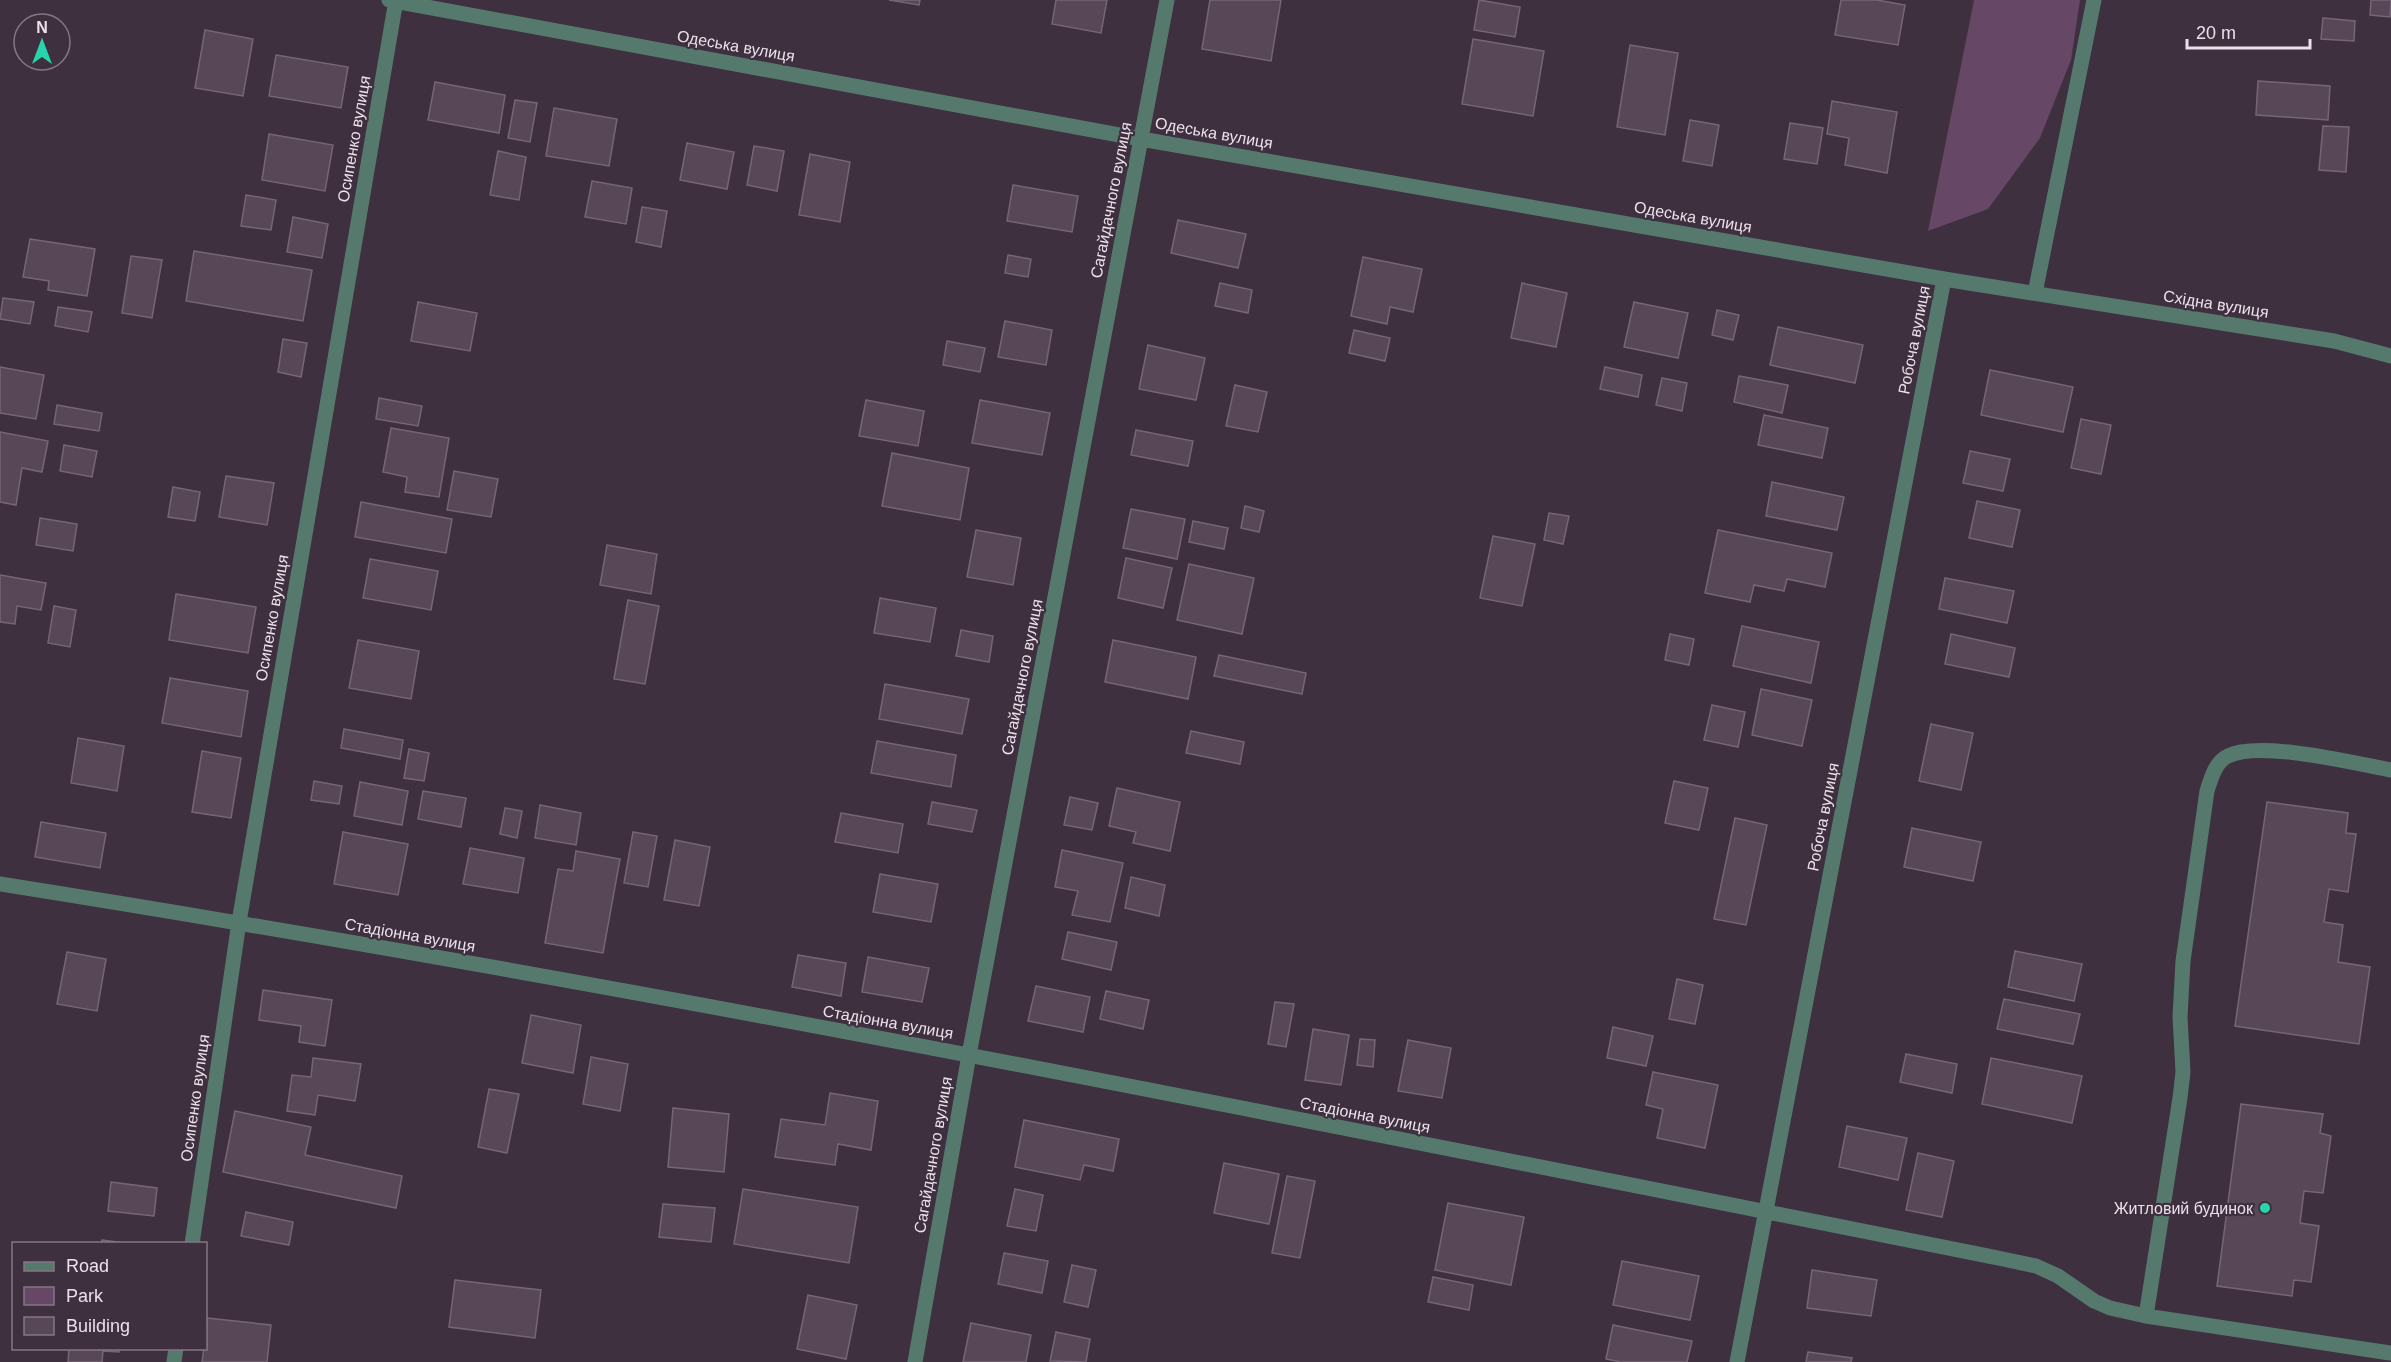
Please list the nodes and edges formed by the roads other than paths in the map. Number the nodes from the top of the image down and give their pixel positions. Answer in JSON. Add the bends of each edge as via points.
{"nodes":[{"id":1,"x":394,"y":0,"type":"edge"},
{"id":2,"x":1167,"y":0,"type":"edge"},
{"id":3,"x":2094,"y":0,"type":"edge"},
{"id":4,"x":1141,"y":139,"type":"junction"},
{"id":5,"x":1944,"y":279,"type":"junction"},
{"id":6,"x":2035,"y":293,"type":"junction"},
{"id":7,"x":2391,"y":356,"type":"edge"},
{"id":8,"x":2391,"y":770,"type":"edge"},
{"id":9,"x":0,"y":884,"type":"edge"},
{"id":10,"x":239,"y":922,"type":"junction"},
{"id":11,"x":969,"y":1055,"type":"junction"},
{"id":12,"x":1766,"y":1212,"type":"junction"},
{"id":13,"x":192,"y":1242,"type":"edge"},
{"id":14,"x":2146,"y":1316,"type":"junction"},
{"id":15,"x":2391,"y":1351,"type":"edge"},
{"id":16,"x":915,"y":1362,"type":"edge"},
{"id":17,"x":1737,"y":1362,"type":"edge"},
{"id":18,"x":2389,"y":1362,"type":"edge"}],
"edges":[{"from":1,"to":4,"type":"street","name":"Одеська вулиця"},
{"from":1,"to":10,"type":"street","name":"Осипенко вулиця"},
{"from":2,"to":4,"type":"street","name":"Сагайдачного вулиця"},
{"from":3,"to":6,"type":"street"},
{"from":4,"to":5,"type":"street","name":"Одеська вулиця"},
{"from":4,"to":11,"type":"street","name":"Сагайдачного вулиця"},
{"from":5,"to":6,"type":"street","name":"Одеська вулиця"},
{"from":5,"to":12,"type":"street","name":"Робоча вулиця"},
{"from":6,"to":7,"type":"street","name":"Східна вулиця","via":[[2334,340]]},
{"from":8,"to":14,"type":"street","via":[[2268,749],[2226,757],[2214,770],[2207,791],[2183,962],[2183,1072]]},
{"from":9,"to":10,"type":"street","name":"Стадіонна вулиця"},
{"from":10,"to":11,"type":"street","name":"Стадіонна вулиця"},
{"from":10,"to":13,"type":"street","name":"Осипенко вулиця"},
{"from":11,"to":12,"type":"street","name":"Стадіонна вулиця"},
{"from":11,"to":16,"type":"street","name":"Сагайдачного вулиця"},
{"from":12,"to":14,"type":"street","name":"Стадіонна вулиця","via":[[2036,1266],[2094,1301]]},
{"from":12,"to":17,"type":"street","name":"Робоча вулиця"},
{"from":14,"to":15,"type":"street","name":"Стадіонна вулиця"},
{"from":15,"to":18,"type":"street"}]}
